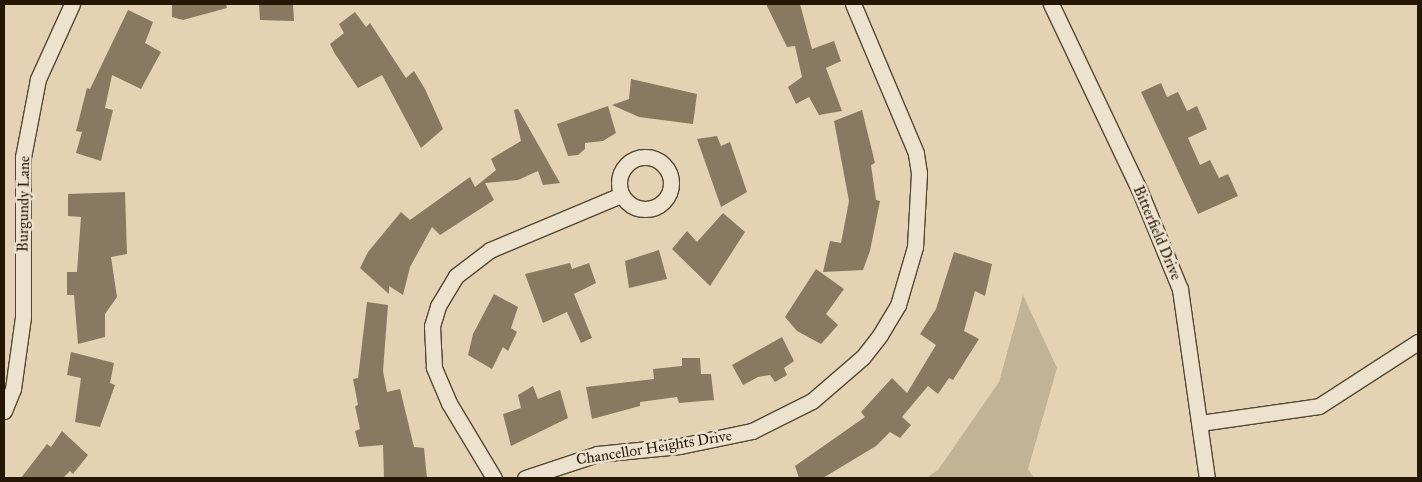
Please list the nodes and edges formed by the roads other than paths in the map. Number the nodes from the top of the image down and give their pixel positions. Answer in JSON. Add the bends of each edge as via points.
{"nodes":[{"id":1,"x":72,"y":4,"type":"edge"},
{"id":2,"x":853,"y":4,"type":"edge"},
{"id":3,"x":1051,"y":4,"type":"edge"},
{"id":4,"x":621,"y":195,"type":"dead end"},
{"id":5,"x":1418,"y":342,"type":"edge"},
{"id":6,"x":4,"y":411,"type":"edge"},
{"id":7,"x":1200,"y":423,"type":"junction"},
{"id":8,"x":494,"y":478,"type":"edge"},
{"id":9,"x":525,"y":478,"type":"edge"},
{"id":10,"x":1207,"y":478,"type":"edge"}],
"edges":[{"from":1,"to":6,"type":"street","name":"Burgundy Lane","via":[[38,79],[23,157],[23,317],[13,389]]},
{"from":2,"to":9,"type":"street","name":"Chancellor Heights Drive","via":[[916,153],[919,173],[916,247],[898,305],[880,335],[863,357],[812,401],[752,431],[680,446],[597,454]]},
{"from":3,"to":7,"type":"street","name":"Bitterfield Drive","via":[[1170,259],[1180,289]]},
{"from":4,"to":8,"type":"street","via":[[490,250],[456,276],[438,306],[432,326],[434,367],[449,403]]},
{"from":5,"to":7,"type":"street","via":[[1319,406]]},
{"from":7,"to":10,"type":"street","name":"Bitterfield Drive"}]}
